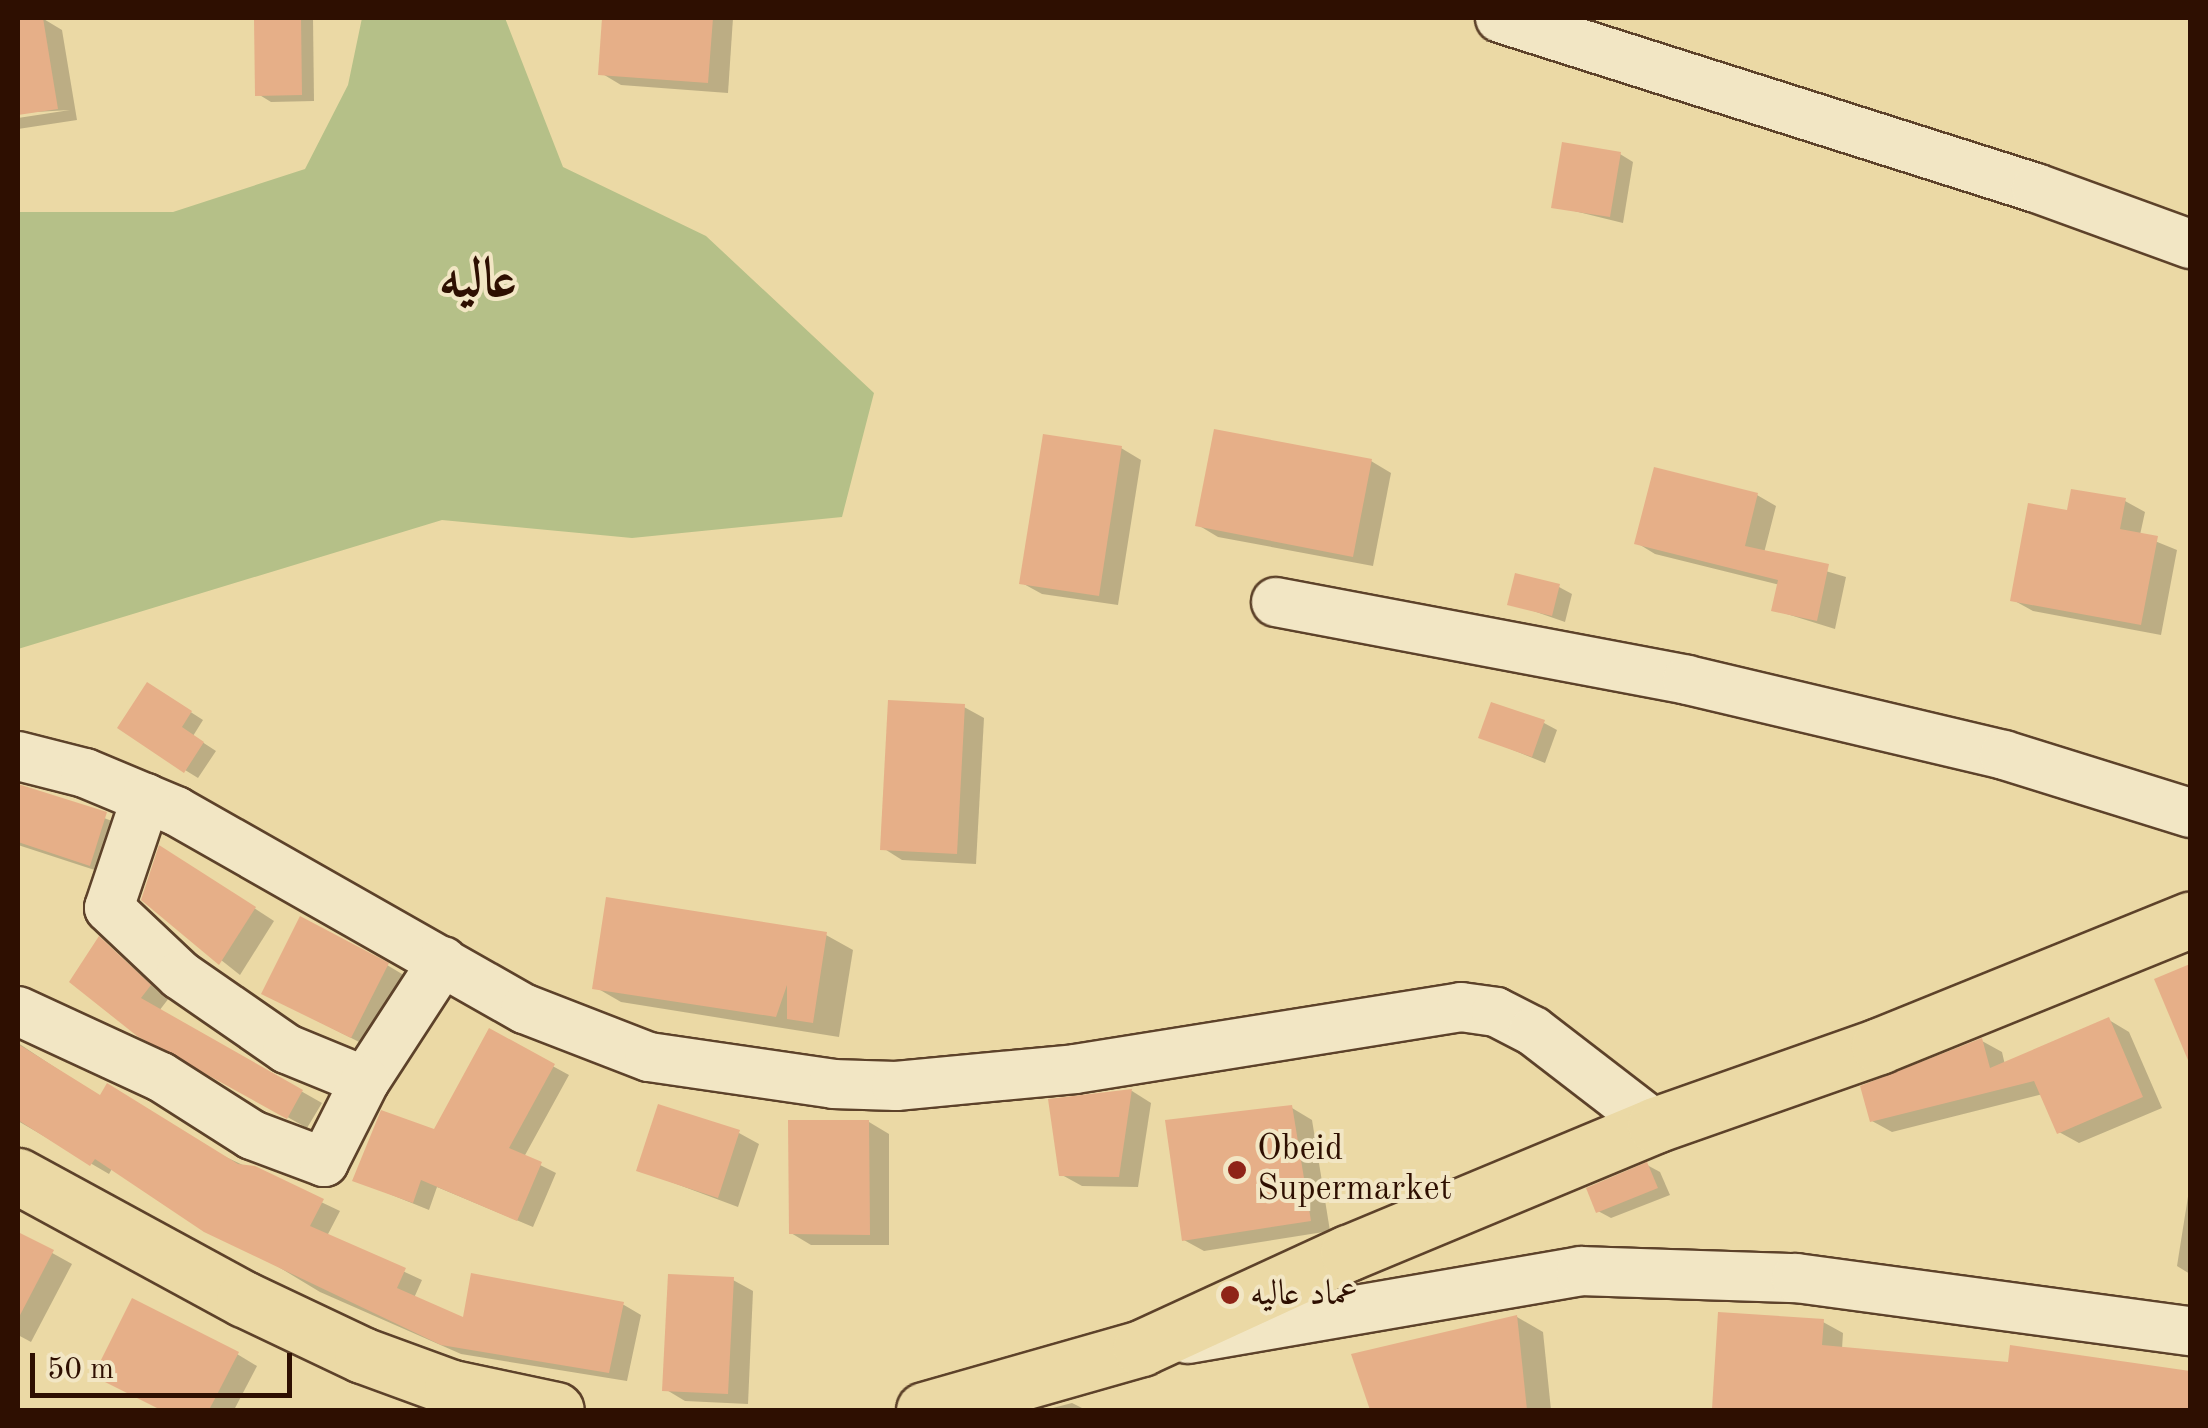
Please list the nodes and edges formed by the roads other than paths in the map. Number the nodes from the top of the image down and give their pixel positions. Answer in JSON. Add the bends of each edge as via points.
{"nodes":[{"id":1,"x":1500,"y":18,"type":"edge"},
{"id":2,"x":2190,"y":244,"type":"edge"},
{"id":3,"x":1276,"y":602,"type":"dead end"},
{"id":4,"x":18,"y":756,"type":"edge"},
{"id":5,"x":146,"y":798,"type":"junction"},
{"id":6,"x":2190,"y":813,"type":"edge"},
{"id":7,"x":2190,"y":920,"type":"edge"},
{"id":8,"x":443,"y":962,"type":"junction"},
{"id":9,"x":18,"y":1010,"type":"edge"},
{"id":10,"x":365,"y":1080,"type":"junction"},
{"id":11,"x":1655,"y":1125,"type":"junction"},
{"id":12,"x":18,"y":1176,"type":"edge"},
{"id":13,"x":2190,"y":1331,"type":"edge"},
{"id":14,"x":1140,"y":1348,"type":"junction"},
{"id":15,"x":556,"y":1410,"type":"edge"},
{"id":16,"x":924,"y":1410,"type":"edge"}],
"edges":[{"from":1,"to":2,"type":"street","via":[[2036,188]]},
{"from":3,"to":6,"type":"street","via":[[1687,680],[2004,755]]},
{"from":4,"to":5,"type":"street"},
{"from":5,"to":8,"type":"street"},
{"from":5,"to":10,"type":"street","via":[[110,908],[180,975],[287,1049]]},
{"from":7,"to":11,"type":"main road","via":[[1879,1046]]},
{"from":8,"to":10,"type":"street"},
{"from":8,"to":11,"type":"street","via":[[568,1029],[650,1057],[861,1088],[1074,1069],[1460,1007],[1496,1012],[1534,1031]]},
{"from":9,"to":10,"type":"street","via":[[161,1077],[252,1135],[324,1162]]},
{"from":11,"to":14,"type":"main road","via":[[1348,1252]]},
{"from":12,"to":15,"type":"main road","via":[[362,1355],[452,1388]]},
{"from":13,"to":14,"type":"street","via":[[1796,1278],[1582,1270]]},
{"from":14,"to":16,"type":"main road"}]}
